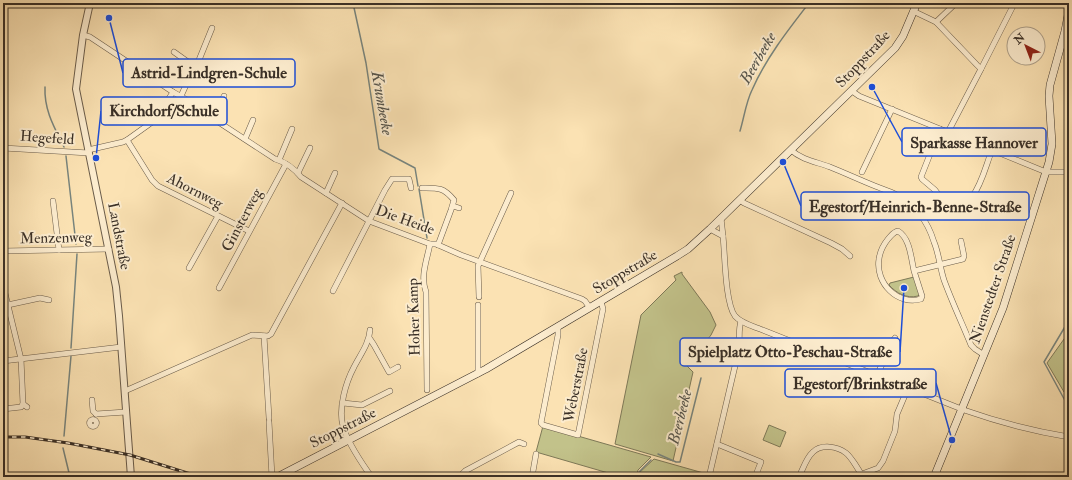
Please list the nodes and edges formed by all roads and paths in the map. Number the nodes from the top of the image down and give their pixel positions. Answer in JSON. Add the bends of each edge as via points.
{"nodes":[{"id":1,"x":90,"y":3,"type":"edge"},
{"id":2,"x":917,"y":3,"type":"edge"},
{"id":3,"x":956,"y":3,"type":"edge"},
{"id":4,"x":1013,"y":6,"type":"dead end"},
{"id":5,"x":1069,"y":10,"type":"edge"},
{"id":6,"x":914,"y":11,"type":"junction"},
{"id":7,"x":936,"y":22,"type":"junction"},
{"id":8,"x":212,"y":28,"type":"dead end"},
{"id":9,"x":83,"y":36,"type":"junction"},
{"id":10,"x":174,"y":52,"type":"dead end"},
{"id":11,"x":195,"y":67,"type":"junction"},
{"id":12,"x":981,"y":68,"type":"junction"},
{"id":13,"x":852,"y":91,"type":"junction"},
{"id":14,"x":173,"y":92,"type":"junction"},
{"id":15,"x":181,"y":96,"type":"junction"},
{"id":16,"x":224,"y":96,"type":"dead end"},
{"id":17,"x":892,"y":109,"type":"junction"},
{"id":18,"x":215,"y":119,"type":"junction"},
{"id":19,"x":253,"y":120,"type":"dead end"},
{"id":20,"x":292,"y":129,"type":"dead end"},
{"id":21,"x":940,"y":129,"type":"junction"},
{"id":22,"x":948,"y":132,"type":"junction"},
{"id":23,"x":245,"y":139,"type":"junction"},
{"id":24,"x":127,"y":140,"type":"junction"},
{"id":25,"x":3,"y":148,"type":"edge"},
{"id":26,"x":310,"y":148,"type":"dead end"},
{"id":27,"x":791,"y":150,"type":"junction"},
{"id":28,"x":992,"y":150,"type":"junction"},
{"id":29,"x":89,"y":151,"type":"junction"},
{"id":30,"x":280,"y":160,"type":"junction"},
{"id":31,"x":286,"y":164,"type":"junction"},
{"id":32,"x":862,"y":172,"type":"dead end"},
{"id":33,"x":1046,"y":172,"type":"junction"},
{"id":34,"x":1069,"y":172,"type":"edge"},
{"id":35,"x":298,"y":173,"type":"junction"},
{"id":36,"x":335,"y":173,"type":"dead end"},
{"id":37,"x":411,"y":188,"type":"dead end"},
{"id":38,"x":422,"y":188,"type":"dead end"},
{"id":39,"x":326,"y":193,"type":"junction"},
{"id":40,"x":511,"y":193,"type":"dead end"},
{"id":41,"x":740,"y":200,"type":"junction"},
{"id":42,"x":53,"y":201,"type":"dead end"},
{"id":43,"x":342,"y":203,"type":"junction"},
{"id":44,"x":453,"y":206,"type":"junction"},
{"id":45,"x":459,"y":208,"type":"dead end"},
{"id":46,"x":218,"y":216,"type":"junction"},
{"id":47,"x":721,"y":218,"type":"junction"},
{"id":48,"x":370,"y":221,"type":"junction"},
{"id":49,"x":710,"y":229,"type":"junction"},
{"id":50,"x":249,"y":232,"type":"junction"},
{"id":51,"x":723,"y":236,"type":"junction"},
{"id":52,"x":961,"y":241,"type":"dead end"},
{"id":53,"x":430,"y":244,"type":"junction"},
{"id":54,"x":438,"y":245,"type":"junction"},
{"id":55,"x":108,"y":249,"type":"junction"},
{"id":56,"x":59,"y":250,"type":"junction"},
{"id":57,"x":3,"y":251,"type":"edge"},
{"id":58,"x":850,"y":256,"type":"dead end"},
{"id":59,"x":479,"y":261,"type":"junction"},
{"id":60,"x":940,"y":264,"type":"junction"},
{"id":61,"x":189,"y":268,"type":"dead end"},
{"id":62,"x":914,"y":271,"type":"junction"},
{"id":63,"x":3,"y":285,"type":"edge"},
{"id":64,"x":219,"y":288,"type":"dead end"},
{"id":65,"x":333,"y":292,"type":"dead end"},
{"id":66,"x":478,"y":297,"type":"dead end"},
{"id":67,"x":49,"y":300,"type":"dead end"},
{"id":68,"x":601,"y":301,"type":"junction"},
{"id":69,"x":5,"y":305,"type":"edge"},
{"id":70,"x":478,"y":305,"type":"dead end"},
{"id":71,"x":590,"y":308,"type":"junction"},
{"id":72,"x":741,"y":321,"type":"junction"},
{"id":73,"x":558,"y":327,"type":"junction"},
{"id":74,"x":370,"y":330,"type":"dead end"},
{"id":75,"x":264,"y":336,"type":"junction"},
{"id":76,"x":895,"y":338,"type":"dead end"},
{"id":77,"x":370,"y":339,"type":"junction"},
{"id":78,"x":121,"y":347,"type":"junction"},
{"id":79,"x":984,"y":355,"type":"junction"},
{"id":80,"x":21,"y":359,"type":"junction"},
{"id":81,"x":3,"y":361,"type":"edge"},
{"id":82,"x":398,"y":368,"type":"dead end"},
{"id":83,"x":478,"y":374,"type":"junction"},
{"id":84,"x":877,"y":376,"type":"junction"},
{"id":85,"x":908,"y":388,"type":"junction"},
{"id":86,"x":427,"y":390,"type":"dead end"},
{"id":87,"x":125,"y":391,"type":"junction"},
{"id":88,"x":390,"y":391,"type":"dead end"},
{"id":89,"x":92,"y":400,"type":"dead end"},
{"id":90,"x":343,"y":403,"type":"junction"},
{"id":91,"x":3,"y":408,"type":"edge"},
{"id":92,"x":961,"y":409,"type":"junction"},
{"id":93,"x":126,"y":412,"type":"junction"},
{"id":94,"x":1069,"y":437,"type":"edge"},
{"id":95,"x":348,"y":440,"type":"junction"},
{"id":96,"x":524,"y":444,"type":"dead end"},
{"id":97,"x":717,"y":444,"type":"junction"},
{"id":98,"x":536,"y":454,"type":"dead end"},
{"id":99,"x":3,"y":475,"type":"edge"},
{"id":100,"x":862,"y":476,"type":"edge"},
{"id":101,"x":40,"y":477,"type":"edge"},
{"id":102,"x":131,"y":477,"type":"edge"},
{"id":103,"x":272,"y":477,"type":"edge"},
{"id":104,"x":277,"y":477,"type":"edge"},
{"id":105,"x":372,"y":477,"type":"edge"},
{"id":106,"x":462,"y":477,"type":"edge"},
{"id":107,"x":532,"y":477,"type":"edge"},
{"id":108,"x":709,"y":477,"type":"edge"},
{"id":109,"x":755,"y":477,"type":"edge"},
{"id":110,"x":799,"y":477,"type":"edge"},
{"id":111,"x":934,"y":477,"type":"edge"}],
"edges":[{"from":1,"to":9,"type":"street","name":"Landstraße"},
{"from":2,"to":6,"type":"main road","name":"Stoppstraße"},
{"from":3,"to":7,"type":"street"},
{"from":4,"to":12,"type":"street"},
{"from":5,"to":33,"type":"main road","name":"Nienstedter Straße","via":[[1050,85],[1052,144]]},
{"from":6,"to":7,"type":"street"},
{"from":6,"to":13,"type":"main road","name":"Stoppstraße","via":[[895,48]]},
{"from":7,"to":12,"type":"street"},
{"from":8,"to":11,"type":"street"},
{"from":9,"to":14,"type":"street","name":"Die Heide","via":[[90,37]]},
{"from":9,"to":29,"type":"street","name":"Landstraße","via":[[76,88]]},
{"from":10,"to":11,"type":"street"},
{"from":11,"to":15,"type":"street"},
{"from":12,"to":22,"type":"street"},
{"from":13,"to":17,"type":"street"},
{"from":13,"to":27,"type":"main road","name":"Stoppstraße"},
{"from":14,"to":15,"type":"street","name":"Die Heide"},
{"from":14,"to":24,"type":"street","name":"Hegefeld","via":[[155,120]]},
{"from":15,"to":18,"type":"street","name":"Die Heide"},
{"from":16,"to":18,"type":"street"},
{"from":17,"to":21,"type":"street"},
{"from":17,"to":32,"type":"street"},
{"from":18,"to":23,"type":"street","name":"Die Heide"},
{"from":19,"to":23,"type":"street"},
{"from":20,"to":30,"type":"street"},
{"from":21,"to":22,"type":"street"},
{"from":21,"to":28,"type":"street","via":[[921,177],[952,212],[972,196]]},
{"from":22,"to":28,"type":"street"},
{"from":23,"to":30,"type":"street","name":"Die Heide"},
{"from":24,"to":29,"type":"street","name":"Hegefeld"},
{"from":24,"to":46,"type":"street","name":"Ahornweg","via":[[158,186]]},
{"from":25,"to":29,"type":"street","name":"Hegefeld"},
{"from":26,"to":35,"type":"street"},
{"from":27,"to":41,"type":"main road","name":"Stoppstraße"},
{"from":27,"to":60,"type":"street","via":[[807,160],[904,199],[919,213],[931,232]]},
{"from":28,"to":33,"type":"street"},
{"from":29,"to":55,"type":"street","name":"Landstraße"},
{"from":30,"to":31,"type":"street","name":"Die Heide"},
{"from":31,"to":35,"type":"street","name":"Die Heide"},
{"from":31,"to":50,"type":"street","name":"Ginsterweg"},
{"from":33,"to":34,"type":"street"},
{"from":33,"to":79,"type":"main road","name":"Nienstedter Straße","via":[[1003,308]]},
{"from":35,"to":39,"type":"street","name":"Die Heide"},
{"from":36,"to":39,"type":"street"},
{"from":37,"to":48,"type":"street","via":[[409,179],[392,179]]},
{"from":38,"to":44,"type":"street","via":[[443,190],[454,200]]},
{"from":39,"to":43,"type":"street","name":"Die Heide"},
{"from":40,"to":59,"type":"street"},
{"from":41,"to":47,"type":"main road","name":"Stoppstraße"},
{"from":41,"to":58,"type":"street","via":[[831,243]]},
{"from":42,"to":56,"type":"street"},
{"from":43,"to":48,"type":"street","name":"Die Heide"},
{"from":43,"to":75,"type":"street","via":[[271,334]]},
{"from":44,"to":45,"type":"street"},
{"from":44,"to":54,"type":"street"},
{"from":46,"to":50,"type":"street","name":"Ahornweg"},
{"from":46,"to":61,"type":"street"},
{"from":47,"to":49,"type":"main road","name":"Stoppstraße"},
{"from":47,"to":51,"type":"street"},
{"from":48,"to":53,"type":"street","name":"Die Heide"},
{"from":48,"to":65,"type":"street"},
{"from":49,"to":51,"type":"street"},
{"from":49,"to":68,"type":"main road","name":"Stoppstraße","via":[[682,253]]},
{"from":50,"to":64,"type":"street","name":"Ginsterweg"},
{"from":51,"to":72,"type":"street","via":[[729,302],[735,316]]},
{"from":52,"to":60,"type":"street","via":[[963,259]]},
{"from":53,"to":54,"type":"street","name":"Die Heide"},
{"from":53,"to":86,"type":"street","name":"Hoher Kamp","via":[[424,276]]},
{"from":54,"to":59,"type":"street","name":"Die Heide"},
{"from":55,"to":56,"type":"street","name":"Menzenweg"},
{"from":55,"to":78,"type":"street","name":"Landstraße","via":[[116,287]]},
{"from":56,"to":57,"type":"street","name":"Menzenweg"},
{"from":59,"to":66,"type":"street"},
{"from":59,"to":71,"type":"street","name":"Die Heide","via":[[582,299]]},
{"from":60,"to":62,"type":"street"},
{"from":60,"to":79,"type":"street","via":[[948,291],[971,345]]},
{"from":62,"to":62,"type":"street","via":[[922,296],[922,299],[915,301],[898,297],[885,285],[881,277],[878,259],[886,242],[895,232],[901,232],[906,240]]},
{"from":63,"to":69,"type":"street"},
{"from":67,"to":69,"type":"street","via":[[40,298]]},
{"from":68,"to":71,"type":"main road","name":"Stoppstraße"},
{"from":68,"to":73,"type":"street","name":"Weberstraße","via":[[603,309],[578,435],[541,423]]},
{"from":69,"to":80,"type":"street"},
{"from":70,"to":83,"type":"street"},
{"from":71,"to":73,"type":"main road","name":"Stoppstraße"},
{"from":72,"to":84,"type":"street"},
{"from":72,"to":97,"type":"street","via":[[739,349]]},
{"from":73,"to":83,"type":"main road","name":"Stoppstraße"},
{"from":74,"to":77,"type":"street"},
{"from":75,"to":87,"type":"street","via":[[252,336]]},
{"from":75,"to":103,"type":"street"},
{"from":76,"to":84,"type":"street"},
{"from":77,"to":82,"type":"street","via":[[389,372]]},
{"from":77,"to":90,"type":"street","via":[[350,375]]},
{"from":78,"to":80,"type":"street"},
{"from":78,"to":87,"type":"street","name":"Landstraße"},
{"from":79,"to":92,"type":"main road","name":"Nienstedter Straße"},
{"from":80,"to":81,"type":"street"},
{"from":80,"to":91,"type":"street","via":[[25,406]]},
{"from":83,"to":95,"type":"main road","name":"Stoppstraße"},
{"from":84,"to":85,"type":"street"},
{"from":85,"to":92,"type":"street"},
{"from":85,"to":100,"type":"street","via":[[883,461],[878,468]]},
{"from":87,"to":93,"type":"street","name":"Landstraße"},
{"from":88,"to":90,"type":"street","via":[[362,405]]},
{"from":89,"to":93,"type":"street","via":[[95,417]]},
{"from":90,"to":95,"type":"street","via":[[342,424]]},
{"from":92,"to":94,"type":"street"},
{"from":92,"to":111,"type":"main road","name":"Nienstedter Straße"},
{"from":93,"to":102,"type":"street","name":"Landstraße"},
{"from":95,"to":104,"type":"main road","name":"Stoppstraße"},
{"from":95,"to":105,"type":"street"},
{"from":96,"to":106,"type":"street","via":[[519,442],[472,467],[462,474]]},
{"from":97,"to":108,"type":"street"},
{"from":97,"to":109,"type":"street","via":[[761,462]]},
{"from":98,"to":107,"type":"street"},
{"from":99,"to":101,"type":"street"},
{"from":100,"to":110,"type":"street","via":[[846,453],[828,446],[812,452]]}]}
